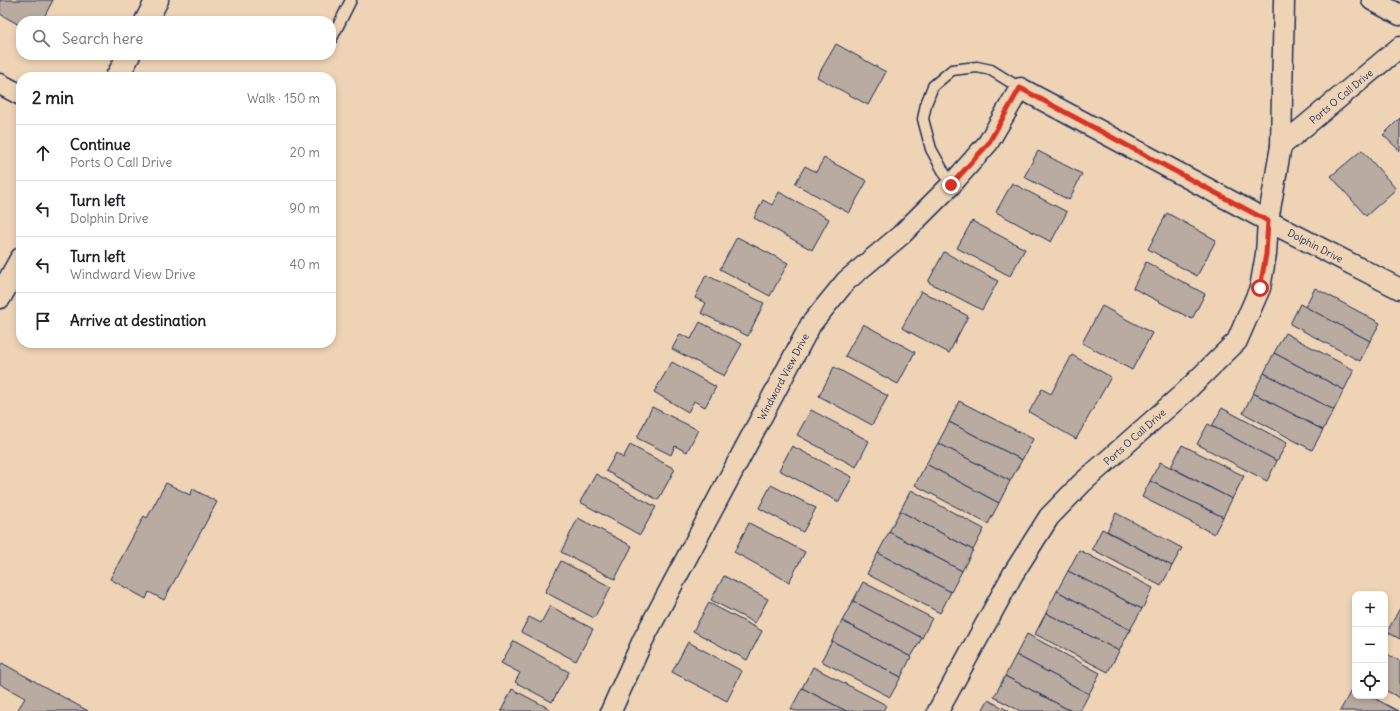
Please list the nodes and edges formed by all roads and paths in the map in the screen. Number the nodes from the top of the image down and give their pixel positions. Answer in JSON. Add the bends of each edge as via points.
{"nodes":[{"id":1,"x":157,"y":0,"type":"edge"},
{"id":2,"x":351,"y":0,"type":"edge"},
{"id":3,"x":1284,"y":0,"type":"edge"},
{"id":4,"x":1372,"y":0,"type":"edge"},
{"id":5,"x":1400,"y":14,"type":"edge"},
{"id":6,"x":149,"y":16,"type":"edge"},
{"id":7,"x":336,"y":30,"type":"edge"},
{"id":8,"x":1400,"y":47,"type":"edge"},
{"id":9,"x":126,"y":60,"type":"edge"},
{"id":10,"x":120,"y":72,"type":"edge"},
{"id":11,"x":0,"y":84,"type":"edge"},
{"id":12,"x":1020,"y":88,"type":"junction"},
{"id":13,"x":16,"y":92,"type":"edge"},
{"id":14,"x":1281,"y":146,"type":"junction"},
{"id":15,"x":951,"y":185,"type":"junction"},
{"id":16,"x":1268,"y":221,"type":"junction"},
{"id":17,"x":16,"y":268,"type":"edge"},
{"id":18,"x":1400,"y":289,"type":"edge"},
{"id":19,"x":0,"y":297,"type":"edge"},
{"id":20,"x":611,"y":711,"type":"edge"},
{"id":21,"x":938,"y":711,"type":"edge"}],
"edges":[{"from":1,"to":6,"type":"street"},
{"from":2,"to":7,"type":"lane"},
{"from":3,"to":14,"type":"street","name":"Ports O Call Drive"},
{"from":4,"to":5,"type":"street"},
{"from":8,"to":14,"type":"street","name":"Ports O Call Drive"},
{"from":9,"to":10,"type":"street"},
{"from":11,"to":13,"type":"street"},
{"from":12,"to":15,"type":"street","name":"Windward View Drive","via":[[988,144]]},
{"from":12,"to":15,"type":"lane","via":[[991,70],[977,67],[952,70],[933,86],[923,119],[931,149]]},
{"from":12,"to":16,"type":"street","name":"Dolphin Drive"},
{"from":14,"to":16,"type":"street","name":"Ports O Call Drive"},
{"from":15,"to":20,"type":"street","name":"Windward View Drive","via":[[901,235],[846,281],[811,324],[643,640]]},
{"from":16,"to":18,"type":"street","name":"Dolphin Drive"},
{"from":16,"to":21,"type":"street","name":"Ports O Call Drive","via":[[1260,288],[1237,341],[1185,392],[1082,483],[1049,517],[1013,574]]},
{"from":17,"to":19,"type":"street"}]}
